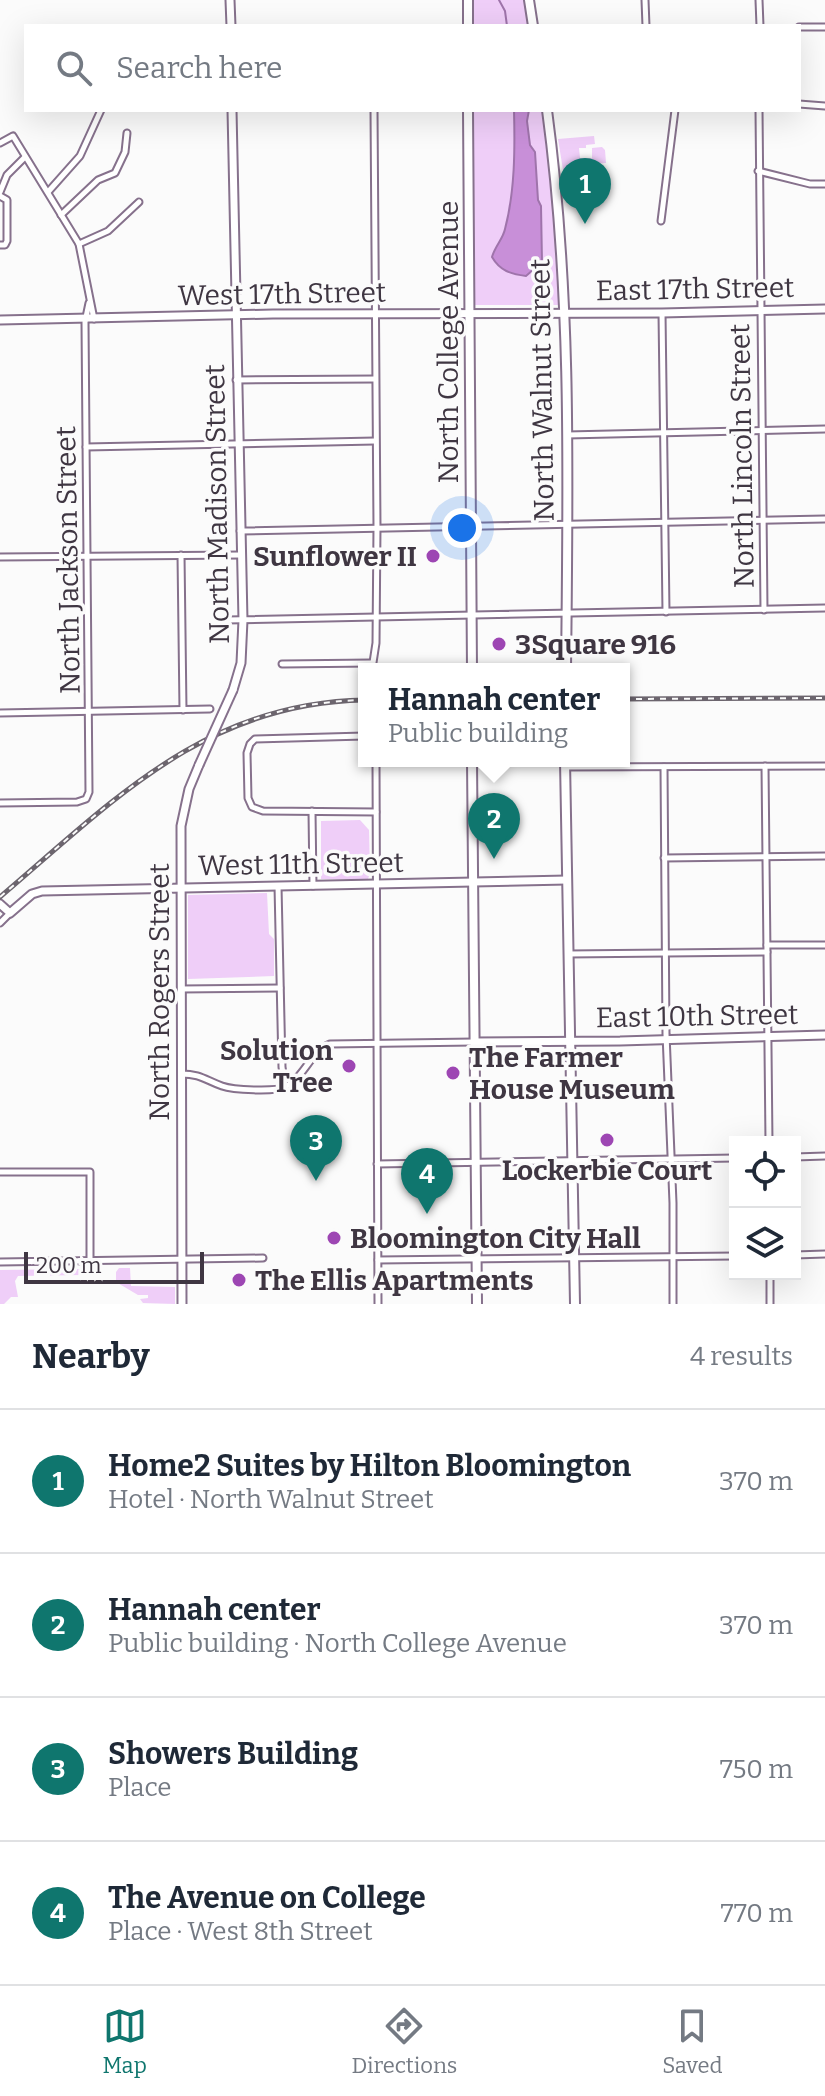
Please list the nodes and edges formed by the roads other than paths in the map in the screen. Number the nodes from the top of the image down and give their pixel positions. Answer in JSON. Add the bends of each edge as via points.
{"nodes":[{"id":1,"x":230,"y":0,"type":"edge"},
{"id":2,"x":468,"y":0,"type":"edge"},
{"id":3,"x":529,"y":0,"type":"edge"},
{"id":4,"x":645,"y":0,"type":"edge"},
{"id":5,"x":759,"y":0,"type":"edge"},
{"id":6,"x":231,"y":24,"type":"edge"},
{"id":7,"x":468,"y":24,"type":"edge"},
{"id":8,"x":533,"y":24,"type":"edge"},
{"id":9,"x":646,"y":24,"type":"edge"},
{"id":10,"x":760,"y":24,"type":"edge"},
{"id":11,"x":801,"y":27,"type":"edge"},
{"id":12,"x":825,"y":27,"type":"edge"},
{"id":13,"x":801,"y":104,"type":"edge"},
{"id":14,"x":825,"y":106,"type":"edge"},
{"id":15,"x":100,"y":112,"type":"edge"},
{"id":16,"x":232,"y":112,"type":"edge"},
{"id":17,"x":374,"y":112,"type":"edge"},
{"id":18,"x":468,"y":112,"type":"edge"},
{"id":19,"x":547,"y":112,"type":"edge"},
{"id":20,"x":675,"y":112,"type":"edge"},
{"id":21,"x":759,"y":112,"type":"edge"},
{"id":22,"x":127,"y":133,"type":"dead end"},
{"id":23,"x":0,"y":143,"type":"edge"},
{"id":24,"x":25,"y":157,"type":"junction"},
{"id":25,"x":758,"y":171,"type":"junction"},
{"id":26,"x":825,"y":184,"type":"edge"},
{"id":27,"x":48,"y":192,"type":"junction"},
{"id":28,"x":0,"y":194,"type":"edge"},
{"id":29,"x":139,"y":202,"type":"dead end"},
{"id":30,"x":61,"y":215,"type":"junction"},
{"id":31,"x":661,"y":221,"type":"dead end"},
{"id":32,"x":79,"y":244,"type":"junction"},
{"id":33,"x":0,"y":245,"type":"edge"},
{"id":34,"x":825,"y":309,"type":"edge"},
{"id":35,"x":760,"y":310,"type":"junction"},
{"id":36,"x":374,"y":313,"type":"junction"},
{"id":37,"x":469,"y":313,"type":"junction"},
{"id":38,"x":566,"y":313,"type":"junction"},
{"id":39,"x":662,"y":313,"type":"junction"},
{"id":40,"x":235,"y":315,"type":"junction"},
{"id":41,"x":90,"y":319,"type":"junction"},
{"id":42,"x":0,"y":320,"type":"edge"},
{"id":43,"x":375,"y":379,"type":"junction"},
{"id":44,"x":236,"y":380,"type":"junction"},
{"id":45,"x":825,"y":429,"type":"edge"},
{"id":46,"x":761,"y":431,"type":"junction"},
{"id":47,"x":664,"y":432,"type":"junction"},
{"id":48,"x":566,"y":435,"type":"junction"},
{"id":49,"x":375,"y":441,"type":"junction"},
{"id":50,"x":238,"y":443,"type":"junction"},
{"id":51,"x":86,"y":447,"type":"junction"},
{"id":52,"x":825,"y":519,"type":"edge"},
{"id":53,"x":763,"y":520,"type":"junction"},
{"id":54,"x":665,"y":523,"type":"junction"},
{"id":55,"x":567,"y":525,"type":"junction"},
{"id":56,"x":377,"y":527,"type":"junction"},
{"id":57,"x":471,"y":527,"type":"junction"},
{"id":58,"x":240,"y":531,"type":"junction"},
{"id":59,"x":181,"y":555,"type":"junction"},
{"id":60,"x":241,"y":555,"type":"junction"},
{"id":61,"x":0,"y":557,"type":"edge"},
{"id":62,"x":88,"y":557,"type":"junction"},
{"id":63,"x":825,"y":608,"type":"edge"},
{"id":64,"x":764,"y":610,"type":"junction"},
{"id":65,"x":666,"y":612,"type":"junction"},
{"id":66,"x":567,"y":614,"type":"junction"},
{"id":67,"x":472,"y":615,"type":"junction"},
{"id":68,"x":376,"y":617,"type":"junction"},
{"id":69,"x":226,"y":620,"type":"dead end"},
{"id":70,"x":243,"y":620,"type":"junction"},
{"id":71,"x":372,"y":663,"type":"edge"},
{"id":72,"x":472,"y":663,"type":"edge"},
{"id":73,"x":566,"y":663,"type":"edge"},
{"id":74,"x":282,"y":664,"type":"dead end"},
{"id":75,"x":358,"y":666,"type":"edge"},
{"id":76,"x":233,"y":690,"type":"joint"},
{"id":77,"x":210,"y":709,"type":"dead end"},
{"id":78,"x":183,"y":710,"type":"junction"},
{"id":79,"x":89,"y":712,"type":"junction"},
{"id":80,"x":0,"y":713,"type":"edge"},
{"id":81,"x":358,"y":736,"type":"edge"},
{"id":82,"x":630,"y":766,"type":"edge"},
{"id":83,"x":765,"y":766,"type":"junction"},
{"id":84,"x":825,"y":766,"type":"edge"},
{"id":85,"x":376,"y":767,"type":"edge"},
{"id":86,"x":472,"y":767,"type":"edge"},
{"id":87,"x":565,"y":767,"type":"edge"},
{"id":88,"x":664,"y":767,"type":"junction"},
{"id":89,"x":0,"y":803,"type":"edge"},
{"id":90,"x":312,"y":811,"type":"junction"},
{"id":91,"x":376,"y":812,"type":"junction"},
{"id":92,"x":825,"y":856,"type":"edge"},
{"id":93,"x":766,"y":857,"type":"junction"},
{"id":94,"x":664,"y":858,"type":"junction"},
{"id":95,"x":567,"y":880,"type":"junction"},
{"id":96,"x":473,"y":882,"type":"junction"},
{"id":97,"x":376,"y":885,"type":"junction"},
{"id":98,"x":278,"y":886,"type":"junction"},
{"id":99,"x":313,"y":886,"type":"junction"},
{"id":100,"x":181,"y":888,"type":"junction"},
{"id":101,"x":0,"y":904,"type":"edge"},
{"id":102,"x":10,"y":913,"type":"junction"},
{"id":103,"x":0,"y":923,"type":"edge"},
{"id":104,"x":825,"y":945,"type":"edge"},
{"id":105,"x":767,"y":949,"type":"junction"},
{"id":106,"x":665,"y":953,"type":"junction"},
{"id":107,"x":568,"y":954,"type":"junction"},
{"id":108,"x":280,"y":988,"type":"junction"},
{"id":109,"x":180,"y":989,"type":"junction"},
{"id":110,"x":825,"y":1035,"type":"edge"},
{"id":111,"x":768,"y":1036,"type":"junction"},
{"id":112,"x":667,"y":1040,"type":"junction"},
{"id":113,"x":569,"y":1041,"type":"junction"},
{"id":114,"x":474,"y":1042,"type":"junction"},
{"id":115,"x":377,"y":1044,"type":"junction"},
{"id":116,"x":180,"y":1074,"type":"junction"},
{"id":117,"x":285,"y":1087,"type":"junction"},
{"id":118,"x":769,"y":1136,"type":"edge"},
{"id":119,"x":825,"y":1156,"type":"edge"},
{"id":120,"x":801,"y":1157,"type":"edge"},
{"id":121,"x":729,"y":1158,"type":"edge"},
{"id":122,"x":671,"y":1160,"type":"junction"},
{"id":123,"x":573,"y":1161,"type":"junction"},
{"id":124,"x":475,"y":1162,"type":"junction"},
{"id":125,"x":377,"y":1164,"type":"junction"},
{"id":126,"x":0,"y":1172,"type":"edge"},
{"id":127,"x":825,"y":1254,"type":"edge"},
{"id":128,"x":801,"y":1255,"type":"edge"},
{"id":129,"x":672,"y":1256,"type":"junction"},
{"id":130,"x":729,"y":1256,"type":"edge"},
{"id":131,"x":575,"y":1257,"type":"junction"},
{"id":132,"x":263,"y":1258,"type":"dead end"},
{"id":133,"x":476,"y":1259,"type":"junction"},
{"id":134,"x":182,"y":1260,"type":"junction"},
{"id":135,"x":378,"y":1260,"type":"junction"},
{"id":136,"x":90,"y":1261,"type":"junction"},
{"id":137,"x":0,"y":1262,"type":"edge"},
{"id":138,"x":770,"y":1280,"type":"edge"},
{"id":139,"x":182,"y":1304,"type":"edge"},
{"id":140,"x":378,"y":1304,"type":"edge"},
{"id":141,"x":477,"y":1304,"type":"edge"},
{"id":142,"x":575,"y":1304,"type":"edge"},
{"id":143,"x":673,"y":1304,"type":"edge"},
{"id":144,"x":770,"y":1304,"type":"edge"}],
"edges":[{"from":1,"to":6,"type":"street"},
{"from":2,"to":7,"type":"main road"},
{"from":3,"to":8,"type":"main road"},
{"from":4,"to":9,"type":"street"},
{"from":5,"to":10,"type":"street"},
{"from":11,"to":12,"type":"street"},
{"from":13,"to":14,"type":"street"},
{"from":15,"to":27,"type":"street","via":[[80,156]]},
{"from":16,"to":40,"type":"street","name":"North Madison Street"},
{"from":17,"to":36,"type":"street"},
{"from":18,"to":37,"type":"main road","name":"North College Avenue"},
{"from":19,"to":38,"type":"main road","name":"North Walnut Street"},
{"from":20,"to":31,"type":"street"},
{"from":21,"to":25,"type":"street","name":"North Lincoln Street"},
{"from":22,"to":30,"type":"street","via":[[115,173],[98,180]]},
{"from":23,"to":24,"type":"street","via":[[13,136]]},
{"from":24,"to":27,"type":"street"},
{"from":24,"to":28,"type":"street","via":[[7,175]]},
{"from":25,"to":26,"type":"street"},
{"from":25,"to":35,"type":"street","name":"North Lincoln Street"},
{"from":27,"to":30,"type":"street"},
{"from":28,"to":33,"type":"street","via":[[7,200],[7,241]]},
{"from":29,"to":32,"type":"street","via":[[108,231]]},
{"from":30,"to":32,"type":"street"},
{"from":32,"to":41,"type":"street","name":"North Jackson Street"},
{"from":34,"to":35,"type":"street","name":"East 17th Street"},
{"from":35,"to":39,"type":"street","name":"East 17th Street"},
{"from":35,"to":46,"type":"street","name":"North Lincoln Street"},
{"from":36,"to":37,"type":"street","name":"West 17th Street"},
{"from":36,"to":40,"type":"street","name":"West 17th Street"},
{"from":36,"to":43,"type":"street"},
{"from":37,"to":38,"type":"street","name":"West 17th Street"},
{"from":37,"to":57,"type":"main road","name":"North College Avenue"},
{"from":38,"to":39,"type":"street","name":"East 17th Street"},
{"from":38,"to":48,"type":"main road","name":"North Walnut Street"},
{"from":39,"to":47,"type":"street"},
{"from":40,"to":41,"type":"street","name":"West 17th Street"},
{"from":40,"to":44,"type":"street","name":"North Madison Street"},
{"from":41,"to":42,"type":"street","name":"West 17th Street"},
{"from":41,"to":51,"type":"street","name":"North Jackson Street"},
{"from":43,"to":44,"type":"street"},
{"from":43,"to":49,"type":"street"},
{"from":44,"to":50,"type":"street","name":"North Madison Street"},
{"from":45,"to":46,"type":"street"},
{"from":46,"to":47,"type":"street"},
{"from":46,"to":53,"type":"street","name":"North Lincoln Street"},
{"from":47,"to":48,"type":"street"},
{"from":47,"to":54,"type":"street"},
{"from":48,"to":55,"type":"main road","name":"North Walnut Street"},
{"from":49,"to":50,"type":"street"},
{"from":49,"to":56,"type":"street"},
{"from":50,"to":51,"type":"street"},
{"from":50,"to":58,"type":"street","name":"North Madison Street"},
{"from":51,"to":62,"type":"street","name":"North Jackson Street"},
{"from":52,"to":53,"type":"street"},
{"from":53,"to":54,"type":"street"},
{"from":53,"to":64,"type":"street","name":"North Lincoln Street"},
{"from":54,"to":55,"type":"street"},
{"from":54,"to":65,"type":"street"},
{"from":55,"to":57,"type":"street"},
{"from":55,"to":66,"type":"main road","name":"North Walnut Street"},
{"from":56,"to":57,"type":"street"},
{"from":56,"to":58,"type":"street"},
{"from":56,"to":68,"type":"street"},
{"from":57,"to":67,"type":"main road","name":"North College Avenue"},
{"from":58,"to":60,"type":"street","name":"North Madison Street"},
{"from":59,"to":60,"type":"street"},
{"from":59,"to":62,"type":"street"},
{"from":59,"to":78,"type":"street"},
{"from":60,"to":70,"type":"street","name":"North Madison Street"},
{"from":61,"to":62,"type":"street"},
{"from":62,"to":79,"type":"street","name":"North Jackson Street"},
{"from":63,"to":64,"type":"street"},
{"from":64,"to":65,"type":"street"},
{"from":65,"to":66,"type":"street"},
{"from":66,"to":67,"type":"street"},
{"from":66,"to":73,"type":"main road","name":"North Walnut Street"},
{"from":67,"to":68,"type":"street"},
{"from":67,"to":72,"type":"main road","name":"North College Avenue"},
{"from":68,"to":70,"type":"street"},
{"from":68,"to":71,"type":"street"},
{"from":69,"to":70,"type":"street"},
{"from":70,"to":76,"type":"street","name":"North Madison Street","via":[[241,663]]},
{"from":74,"to":75,"type":"street"},
{"from":76,"to":100,"type":"street","name":"North Rogers Street","bridge":true,"via":[[184,808]]},
{"from":77,"to":78,"type":"street"},
{"from":78,"to":79,"type":"street"},
{"from":79,"to":80,"type":"street"},
{"from":79,"to":89,"type":"street","name":"North Jackson Street","via":[[86,799]]},
{"from":81,"to":90,"type":"street","via":[[252,741],[247,753],[249,804],[261,811]]},
{"from":82,"to":88,"type":"street"},
{"from":83,"to":84,"type":"street"},
{"from":83,"to":88,"type":"street"},
{"from":83,"to":93,"type":"street"},
{"from":85,"to":91,"type":"street"},
{"from":86,"to":96,"type":"main road"},
{"from":87,"to":95,"type":"main road"},
{"from":88,"to":94,"type":"street"},
{"from":90,"to":91,"type":"street"},
{"from":90,"to":99,"type":"street"},
{"from":91,"to":97,"type":"street"},
{"from":92,"to":93,"type":"street"},
{"from":93,"to":94,"type":"street"},
{"from":93,"to":105,"type":"street"},
{"from":94,"to":106,"type":"street"},
{"from":95,"to":96,"type":"street","name":"West 11th Street"},
{"from":95,"to":107,"type":"main road"},
{"from":96,"to":97,"type":"street","name":"West 11th Street"},
{"from":96,"to":114,"type":"main road"},
{"from":97,"to":99,"type":"street","name":"West 11th Street"},
{"from":97,"to":115,"type":"street"},
{"from":98,"to":99,"type":"street","name":"West 11th Street"},
{"from":98,"to":100,"type":"street","name":"West 11th Street"},
{"from":98,"to":108,"type":"street"},
{"from":100,"to":102,"type":"street","name":"West 11th Street","via":[[38,891]]},
{"from":100,"to":109,"type":"street","name":"North Rogers Street"},
{"from":101,"to":102,"type":"street"},
{"from":102,"to":103,"type":"street"},
{"from":104,"to":105,"type":"street"},
{"from":105,"to":106,"type":"street"},
{"from":105,"to":111,"type":"street"},
{"from":106,"to":107,"type":"street"},
{"from":106,"to":112,"type":"street"},
{"from":107,"to":113,"type":"main road"},
{"from":108,"to":109,"type":"street"},
{"from":108,"to":117,"type":"street"},
{"from":109,"to":116,"type":"street","name":"North Rogers Street"},
{"from":110,"to":111,"type":"street","name":"East 10th Street"},
{"from":111,"to":112,"type":"street","name":"East 10th Street"},
{"from":111,"to":118,"type":"street"},
{"from":112,"to":113,"type":"street","name":"East 10th Street"},
{"from":112,"to":122,"type":"street"},
{"from":113,"to":114,"type":"street","name":"East 10th Street"},
{"from":113,"to":123,"type":"main road"},
{"from":114,"to":115,"type":"street"},
{"from":114,"to":124,"type":"main road"},
{"from":115,"to":117,"type":"street","via":[[326,1045]]},
{"from":115,"to":125,"type":"street"},
{"from":116,"to":117,"type":"street","via":[[198,1074],[232,1088]]},
{"from":116,"to":134,"type":"street","name":"North Rogers Street"},
{"from":119,"to":120,"type":"street"},
{"from":121,"to":122,"type":"street"},
{"from":122,"to":123,"type":"street"},
{"from":122,"to":129,"type":"street"},
{"from":123,"to":124,"type":"street"},
{"from":123,"to":131,"type":"main road"},
{"from":124,"to":125,"type":"street"},
{"from":124,"to":133,"type":"main road"},
{"from":125,"to":135,"type":"street"},
{"from":126,"to":136,"type":"street","via":[[90,1172]]},
{"from":127,"to":128,"type":"street"},
{"from":129,"to":130,"type":"street"},
{"from":129,"to":131,"type":"street"},
{"from":129,"to":143,"type":"street"},
{"from":131,"to":133,"type":"street"},
{"from":131,"to":142,"type":"main road"},
{"from":132,"to":134,"type":"street"},
{"from":133,"to":135,"type":"street"},
{"from":133,"to":141,"type":"main road"},
{"from":134,"to":136,"type":"street"},
{"from":134,"to":139,"type":"street","name":"North Rogers Street"},
{"from":135,"to":140,"type":"street"},
{"from":136,"to":137,"type":"street"},
{"from":138,"to":144,"type":"street"}]}
